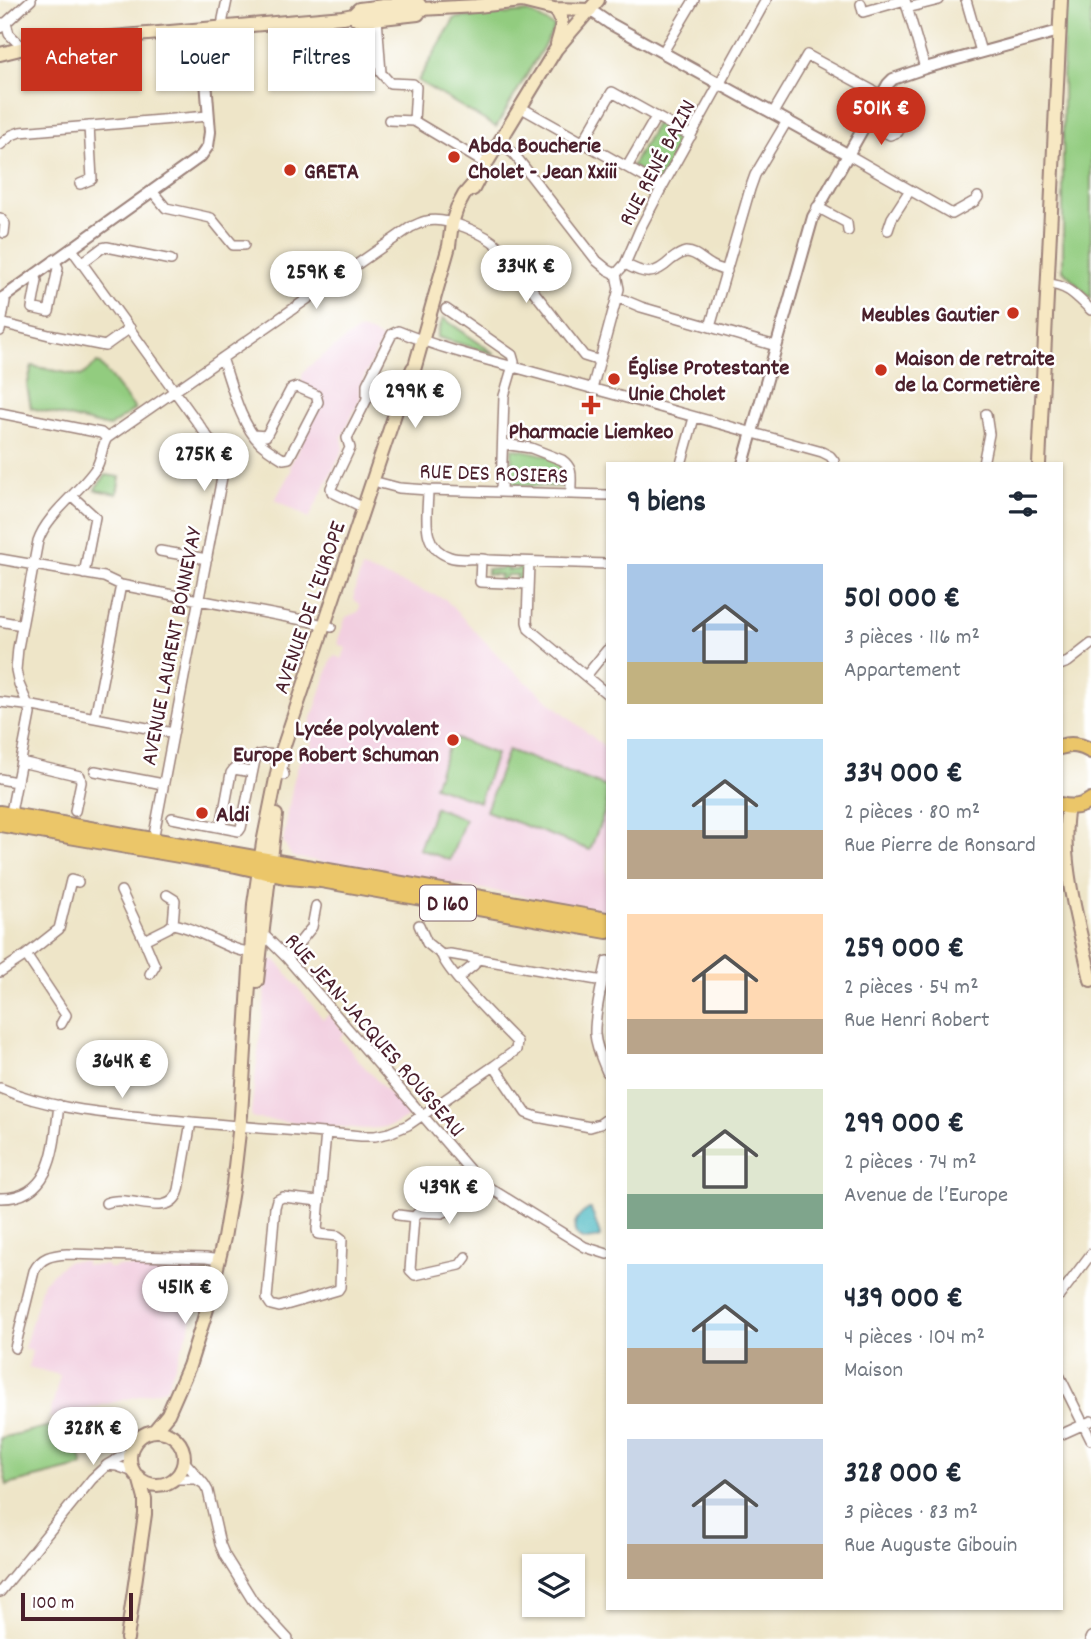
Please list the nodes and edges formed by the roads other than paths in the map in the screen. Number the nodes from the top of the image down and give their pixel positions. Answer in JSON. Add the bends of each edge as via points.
{"nodes":[{"id":1,"x":31,"y":0,"type":"edge"},
{"id":2,"x":226,"y":0,"type":"edge"},
{"id":3,"x":694,"y":0,"type":"edge"},
{"id":4,"x":766,"y":0,"type":"edge"},
{"id":5,"x":939,"y":0,"type":"edge"},
{"id":6,"x":966,"y":0,"type":"edge"},
{"id":7,"x":1061,"y":0,"type":"edge"},
{"id":8,"x":526,"y":1,"type":"edge"},
{"id":9,"x":906,"y":3,"type":"edge"},
{"id":10,"x":575,"y":5,"type":"edge"},
{"id":11,"x":594,"y":5,"type":"edge"},
{"id":12,"x":861,"y":5,"type":"dead end"},
{"id":13,"x":421,"y":9,"type":"junction"},
{"id":14,"x":554,"y":9,"type":"junction"},
{"id":15,"x":353,"y":15,"type":"junction"},
{"id":16,"x":377,"y":18,"type":"junction"},
{"id":17,"x":562,"y":24,"type":"junction"},
{"id":18,"x":2,"y":25,"type":"edge"},
{"id":19,"x":223,"y":26,"type":"junction"},
{"id":20,"x":209,"y":28,"type":"edge"},
{"id":21,"x":1059,"y":31,"type":"junction"},
{"id":22,"x":17,"y":42,"type":"junction"},
{"id":23,"x":21,"y":42,"type":"edge"},
{"id":24,"x":0,"y":43,"type":"edge"},
{"id":25,"x":21,"y":49,"type":"edge"},
{"id":26,"x":556,"y":49,"type":"junction"},
{"id":27,"x":663,"y":52,"type":"junction"},
{"id":28,"x":981,"y":52,"type":"junction"},
{"id":29,"x":0,"y":54,"type":"edge"},
{"id":30,"x":925,"y":68,"type":"junction"},
{"id":31,"x":719,"y":84,"type":"junction"},
{"id":32,"x":206,"y":91,"type":"edge"},
{"id":33,"x":881,"y":95,"type":"junction"},
{"id":34,"x":520,"y":107,"type":"junction"},
{"id":35,"x":773,"y":113,"type":"junction"},
{"id":36,"x":208,"y":116,"type":"junction"},
{"id":37,"x":656,"y":117,"type":"junction"},
{"id":38,"x":389,"y":120,"type":"dead end"},
{"id":39,"x":414,"y":121,"type":"junction"},
{"id":40,"x":787,"y":121,"type":"junction"},
{"id":41,"x":865,"y":122,"type":"junction"},
{"id":42,"x":89,"y":125,"type":"junction"},
{"id":43,"x":898,"y":131,"type":"dead end"},
{"id":44,"x":691,"y":136,"type":"junction"},
{"id":45,"x":499,"y":142,"type":"junction"},
{"id":46,"x":583,"y":142,"type":"junction"},
{"id":47,"x":0,"y":145,"type":"edge"},
{"id":48,"x":847,"y":154,"type":"junction"},
{"id":49,"x":486,"y":164,"type":"junction"},
{"id":50,"x":627,"y":167,"type":"junction"},
{"id":51,"x":80,"y":184,"type":"dead end"},
{"id":52,"x":662,"y":187,"type":"junction"},
{"id":53,"x":910,"y":190,"type":"junction"},
{"id":54,"x":152,"y":191,"type":"junction"},
{"id":55,"x":978,"y":197,"type":"dead end"},
{"id":56,"x":817,"y":207,"type":"junction"},
{"id":57,"x":0,"y":218,"type":"edge"},
{"id":58,"x":455,"y":224,"type":"junction"},
{"id":59,"x":888,"y":230,"type":"dead end"},
{"id":60,"x":848,"y":231,"type":"dead end"},
{"id":61,"x":4,"y":233,"type":"dead end"},
{"id":62,"x":244,"y":245,"type":"dead end"},
{"id":63,"x":71,"y":248,"type":"junction"},
{"id":64,"x":54,"y":260,"type":"junction"},
{"id":65,"x":171,"y":260,"type":"dead end"},
{"id":66,"x":627,"y":260,"type":"junction"},
{"id":67,"x":82,"y":263,"type":"junction"},
{"id":68,"x":727,"y":271,"type":"junction"},
{"id":69,"x":35,"y":274,"type":"junction"},
{"id":70,"x":616,"y":274,"type":"junction"},
{"id":71,"x":1048,"y":284,"type":"junction"},
{"id":72,"x":617,"y":297,"type":"junction"},
{"id":73,"x":2,"y":298,"type":"edge"},
{"id":74,"x":446,"y":309,"type":"dead end"},
{"id":75,"x":1091,"y":310,"type":"edge"},
{"id":76,"x":1,"y":327,"type":"edge"},
{"id":77,"x":710,"y":327,"type":"junction"},
{"id":78,"x":130,"y":328,"type":"junction"},
{"id":79,"x":422,"y":340,"type":"junction"},
{"id":80,"x":776,"y":346,"type":"junction"},
{"id":81,"x":222,"y":358,"type":"junction"},
{"id":82,"x":600,"y":361,"type":"junction"},
{"id":83,"x":512,"y":366,"type":"junction"},
{"id":84,"x":413,"y":368,"type":"junction"},
{"id":85,"x":592,"y":389,"type":"junction"},
{"id":86,"x":175,"y":390,"type":"junction"},
{"id":87,"x":0,"y":413,"type":"edge"},
{"id":88,"x":986,"y":414,"type":"dead end"},
{"id":89,"x":694,"y":418,"type":"junction"},
{"id":90,"x":752,"y":433,"type":"junction"},
{"id":91,"x":254,"y":435,"type":"junction"},
{"id":92,"x":107,"y":438,"type":"junction"},
{"id":93,"x":503,"y":444,"type":"junction"},
{"id":94,"x":682,"y":462,"type":"edge"},
{"id":95,"x":744,"y":462,"type":"edge"},
{"id":96,"x":834,"y":462,"type":"edge"},
{"id":97,"x":984,"y":462,"type":"edge"},
{"id":98,"x":1039,"y":462,"type":"edge"},
{"id":99,"x":380,"y":483,"type":"junction"},
{"id":100,"x":428,"y":490,"type":"junction"},
{"id":101,"x":501,"y":491,"type":"junction"},
{"id":102,"x":571,"y":494,"type":"junction"},
{"id":103,"x":606,"y":495,"type":"edge"},
{"id":104,"x":72,"y":496,"type":"junction"},
{"id":105,"x":364,"y":508,"type":"junction"},
{"id":106,"x":160,"y":551,"type":"dead end"},
{"id":107,"x":0,"y":559,"type":"edge"},
{"id":108,"x":207,"y":559,"type":"junction"},
{"id":109,"x":481,"y":559,"type":"junction"},
{"id":110,"x":529,"y":562,"type":"junction"},
{"id":111,"x":606,"y":564,"type":"edge"},
{"id":112,"x":34,"y":565,"type":"junction"},
{"id":113,"x":84,"y":574,"type":"junction"},
{"id":114,"x":528,"y":584,"type":"junction"},
{"id":115,"x":121,"y":585,"type":"junction"},
{"id":116,"x":199,"y":601,"type":"junction"},
{"id":117,"x":0,"y":621,"type":"edge"},
{"id":118,"x":22,"y":625,"type":"junction"},
{"id":119,"x":328,"y":626,"type":"junction"},
{"id":120,"x":1091,"y":644,"type":"edge"},
{"id":121,"x":606,"y":651,"type":"edge"},
{"id":122,"x":1063,"y":664,"type":"edge"},
{"id":123,"x":586,"y":676,"type":"junction"},
{"id":124,"x":606,"y":693,"type":"edge"},
{"id":125,"x":0,"y":702,"type":"edge"},
{"id":126,"x":28,"y":705,"type":"junction"},
{"id":127,"x":95,"y":718,"type":"junction"},
{"id":128,"x":173,"y":733,"type":"junction"},
{"id":129,"x":1063,"y":746,"type":"edge"},
{"id":130,"x":1089,"y":747,"type":"edge"},
{"id":131,"x":280,"y":758,"type":"junction"},
{"id":132,"x":21,"y":762,"type":"junction"},
{"id":133,"x":95,"y":771,"type":"dead end"},
{"id":134,"x":252,"y":772,"type":"junction"},
{"id":135,"x":284,"y":775,"type":"junction"},
{"id":136,"x":0,"y":779,"type":"edge"},
{"id":137,"x":16,"y":782,"type":"junction"},
{"id":138,"x":163,"y":784,"type":"junction"},
{"id":139,"x":1091,"y":800,"type":"edge"},
{"id":140,"x":1064,"y":806,"type":"edge"},
{"id":141,"x":75,"y":811,"type":"dead end"},
{"id":142,"x":7,"y":814,"type":"edge"},
{"id":143,"x":172,"y":818,"type":"dead end"},
{"id":144,"x":0,"y":824,"type":"edge"},
{"id":145,"x":221,"y":827,"type":"junction"},
{"id":146,"x":153,"y":840,"type":"junction"},
{"id":147,"x":267,"y":867,"type":"junction"},
{"id":148,"x":78,"y":882,"type":"dead end"},
{"id":149,"x":121,"y":891,"type":"dead end"},
{"id":150,"x":1066,"y":893,"type":"edge"},
{"id":151,"x":167,"y":895,"type":"dead end"},
{"id":152,"x":316,"y":906,"type":"dead end"},
{"id":153,"x":606,"y":920,"type":"edge"},
{"id":154,"x":173,"y":924,"type":"junction"},
{"id":155,"x":419,"y":925,"type":"dead end"},
{"id":156,"x":606,"y":931,"type":"edge"},
{"id":157,"x":257,"y":937,"type":"junction"},
{"id":158,"x":144,"y":940,"type":"junction"},
{"id":159,"x":255,"y":953,"type":"junction"},
{"id":160,"x":442,"y":954,"type":"junction"},
{"id":161,"x":26,"y":955,"type":"junction"},
{"id":162,"x":287,"y":958,"type":"junction"},
{"id":163,"x":477,"y":959,"type":"junction"},
{"id":164,"x":606,"y":966,"type":"edge"},
{"id":165,"x":0,"y":972,"type":"edge"},
{"id":166,"x":150,"y":974,"type":"dead end"},
{"id":167,"x":457,"y":978,"type":"junction"},
{"id":168,"x":1091,"y":980,"type":"edge"},
{"id":169,"x":603,"y":981,"type":"junction"},
{"id":170,"x":61,"y":1024,"type":"dead end"},
{"id":171,"x":494,"y":1066,"type":"junction"},
{"id":172,"x":606,"y":1068,"type":"edge"},
{"id":173,"x":0,"y":1088,"type":"edge"},
{"id":174,"x":59,"y":1105,"type":"junction"},
{"id":175,"x":423,"y":1116,"type":"junction"},
{"id":176,"x":606,"y":1120,"type":"edge"},
{"id":177,"x":191,"y":1122,"type":"junction"},
{"id":178,"x":240,"y":1125,"type":"junction"},
{"id":179,"x":326,"y":1133,"type":"junction"},
{"id":180,"x":480,"y":1182,"type":"junction"},
{"id":181,"x":0,"y":1198,"type":"edge"},
{"id":182,"x":319,"y":1201,"type":"junction"},
{"id":183,"x":106,"y":1203,"type":"dead end"},
{"id":184,"x":398,"y":1215,"type":"dead end"},
{"id":185,"x":414,"y":1217,"type":"junction"},
{"id":186,"x":606,"y":1254,"type":"edge"},
{"id":187,"x":1091,"y":1254,"type":"edge"},
{"id":188,"x":466,"y":1257,"type":"dead end"},
{"id":189,"x":219,"y":1261,"type":"junction"},
{"id":190,"x":1063,"y":1291,"type":"edge"},
{"id":191,"x":15,"y":1348,"type":"dead end"},
{"id":192,"x":1063,"y":1382,"type":"edge"},
{"id":193,"x":181,"y":1386,"type":"junction"},
{"id":194,"x":1088,"y":1422,"type":"edge"},
{"id":195,"x":154,"y":1432,"type":"junction"},
{"id":196,"x":1063,"y":1434,"type":"edge"},
{"id":197,"x":177,"y":1440,"type":"junction"},
{"id":198,"x":1091,"y":1440,"type":"edge"},
{"id":199,"x":132,"y":1451,"type":"junction"},
{"id":200,"x":184,"y":1461,"type":"junction"},
{"id":201,"x":107,"y":1465,"type":"junction"},
{"id":202,"x":137,"y":1475,"type":"junction"},
{"id":203,"x":174,"y":1479,"type":"junction"},
{"id":204,"x":161,"y":1484,"type":"junction"},
{"id":205,"x":204,"y":1484,"type":"junction"},
{"id":206,"x":145,"y":1514,"type":"junction"},
{"id":207,"x":0,"y":1591,"type":"edge"},
{"id":208,"x":127,"y":1639,"type":"edge"},
{"id":209,"x":288,"y":1639,"type":"edge"}],
"edges":[{"from":1,"to":18,"type":"street"},
{"from":2,"to":19,"type":"street"},
{"from":3,"to":27,"type":"street"},
{"from":4,"to":31,"type":"street","name":"RUE RENÉ BAZIN"},
{"from":5,"to":9,"type":"street"},
{"from":6,"to":28,"type":"street"},
{"from":7,"to":21,"type":"main road"},
{"from":8,"to":13,"type":"main road"},
{"from":8,"to":14,"type":"main road"},
{"from":9,"to":12,"type":"street","via":[[863,12]]},
{"from":9,"to":30,"type":"street"},
{"from":10,"to":11,"type":"main road"},
{"from":10,"to":14,"type":"main road"},
{"from":10,"to":17,"type":"main road"},
{"from":11,"to":26,"type":"main road","name":"AVENUE DE L’EUROPE"},
{"from":11,"to":27,"type":"street","via":[[605,20]]},
{"from":13,"to":15,"type":"main road","via":[[416,2],[359,9]]},
{"from":13,"to":16,"type":"main road","via":[[418,14]]},
{"from":14,"to":17,"type":"main road"},
{"from":15,"to":16,"type":"main road","via":[[356,19]]},
{"from":15,"to":19,"type":"main road"},
{"from":16,"to":39,"type":"street","via":[[381,73],[390,83],[416,87]]},
{"from":17,"to":26,"type":"main road"},
{"from":18,"to":22,"type":"street"},
{"from":19,"to":20,"type":"main road"},
{"from":21,"to":28,"type":"street"},
{"from":21,"to":71,"type":"main road"},
{"from":22,"to":23,"type":"main road"},
{"from":22,"to":24,"type":"main road"},
{"from":25,"to":29,"type":"main road"},
{"from":26,"to":34,"type":"main road","name":"AVENUE DE L’EUROPE"},
{"from":27,"to":31,"type":"street"},
{"from":28,"to":30,"type":"street"},
{"from":30,"to":33,"type":"street","via":[[893,79]]},
{"from":31,"to":35,"type":"street"},
{"from":31,"to":44,"type":"street","name":"RUE RENÉ BAZIN"},
{"from":32,"to":36,"type":"street"},
{"from":33,"to":35,"type":"street","via":[[807,55]]},
{"from":33,"to":41,"type":"street"},
{"from":34,"to":45,"type":"main road","name":"AVENUE DE L’EUROPE"},
{"from":34,"to":46,"type":"street"},
{"from":35,"to":40,"type":"street"},
{"from":36,"to":42,"type":"street"},
{"from":36,"to":54,"type":"street","via":[[208,146],[201,156]]},
{"from":37,"to":44,"type":"street"},
{"from":37,"to":46,"type":"street","via":[[612,92]]},
{"from":37,"to":50,"type":"street"},
{"from":38,"to":39,"type":"street"},
{"from":39,"to":49,"type":"street"},
{"from":40,"to":48,"type":"street"},
{"from":40,"to":68,"type":"street","via":[[752,182]]},
{"from":41,"to":43,"type":"street","via":[[890,135]]},
{"from":41,"to":48,"type":"street"},
{"from":42,"to":47,"type":"street","via":[[20,132]]},
{"from":42,"to":51,"type":"street","via":[[92,179]]},
{"from":44,"to":52,"type":"street","name":"RUE RENÉ BAZIN"},
{"from":45,"to":49,"type":"main road","name":"AVENUE DE L’EUROPE"},
{"from":45,"to":70,"type":"street","via":[[514,154],[597,261]]},
{"from":46,"to":50,"type":"street"},
{"from":48,"to":53,"type":"street"},
{"from":48,"to":56,"type":"street"},
{"from":49,"to":58,"type":"main road","name":"AVENUE DE L’EUROPE"},
{"from":50,"to":52,"type":"street"},
{"from":52,"to":66,"type":"street","name":"RUE RENÉ BAZIN"},
{"from":53,"to":55,"type":"street","via":[[952,215]]},
{"from":53,"to":59,"type":"street"},
{"from":54,"to":62,"type":"street","via":[[166,208],[211,218],[233,245]]},
{"from":54,"to":63,"type":"street"},
{"from":56,"to":60,"type":"street","via":[[847,223]]},
{"from":56,"to":80,"type":"street"},
{"from":57,"to":61,"type":"street"},
{"from":58,"to":79,"type":"main road","name":"AVENUE DE L’EUROPE"},
{"from":58,"to":81,"type":"street","via":[[428,220],[411,227]]},
{"from":58,"to":82,"type":"street","via":[[492,239],[584,356]]},
{"from":63,"to":64,"type":"street"},
{"from":63,"to":67,"type":"street","name":"AVENUE LAURENT BONNEVAY"},
{"from":64,"to":69,"type":"street"},
{"from":64,"to":69,"type":"street","via":[[58,268],[49,312],[32,309]]},
{"from":65,"to":67,"type":"street","via":[[107,247]]},
{"from":66,"to":68,"type":"street","via":[[634,269],[656,271],[684,252]]},
{"from":66,"to":70,"type":"street","name":"RUE RENÉ BAZIN"},
{"from":67,"to":78,"type":"street","name":"AVENUE LAURENT BONNEVAY"},
{"from":68,"to":77,"type":"street"},
{"from":69,"to":73,"type":"street"},
{"from":70,"to":72,"type":"street"},
{"from":71,"to":75,"type":"street","via":[[1070,290]]},
{"from":71,"to":98,"type":"main road"},
{"from":72,"to":77,"type":"street"},
{"from":72,"to":82,"type":"street"},
{"from":73,"to":76,"type":"street"},
{"from":74,"to":83,"type":"street","via":[[512,355]]},
{"from":76,"to":78,"type":"street","via":[[105,346]]},
{"from":77,"to":80,"type":"street"},
{"from":78,"to":86,"type":"street","name":"AVENUE LAURENT BONNEVAY"},
{"from":79,"to":83,"type":"street"},
{"from":79,"to":84,"type":"main road","name":"AVENUE DE L’EUROPE"},
{"from":79,"to":105,"type":"street","via":[[398,331],[392,334],[347,438],[350,448],[331,488]]},
{"from":80,"to":90,"type":"street"},
{"from":81,"to":86,"type":"street"},
{"from":81,"to":91,"type":"street"},
{"from":82,"to":85,"type":"street"},
{"from":83,"to":85,"type":"street"},
{"from":83,"to":93,"type":"street","via":[[504,396]]},
{"from":84,"to":99,"type":"main road","name":"AVENUE DE L’EUROPE"},
{"from":84,"to":105,"type":"main road","name":"AVENUE DE L’EUROPE"},
{"from":85,"to":89,"type":"street"},
{"from":86,"to":92,"type":"street"},
{"from":86,"to":108,"type":"street","name":"AVENUE LAURENT BONNEVAY","via":[[222,459]]},
{"from":87,"to":92,"type":"street","via":[[101,433]]},
{"from":88,"to":97,"type":"street","via":[[989,434]]},
{"from":89,"to":90,"type":"street"},
{"from":89,"to":94,"type":"street"},
{"from":90,"to":95,"type":"street"},
{"from":90,"to":96,"type":"street","via":[[822,452]]},
{"from":91,"to":91,"type":"street","via":[[283,459],[289,458],[318,402],[316,395],[291,388],[266,436]]},
{"from":92,"to":104,"type":"street","via":[[99,465]]},
{"from":93,"to":101,"type":"street"},
{"from":93,"to":102,"type":"street","via":[[531,448],[567,463]]},
{"from":99,"to":100,"type":"street","name":"RUE DES ROSIERS"},
{"from":99,"to":119,"type":"main road","name":"AVENUE DE L’EUROPE"},
{"from":100,"to":101,"type":"street","name":"RUE DES ROSIERS"},
{"from":100,"to":109,"type":"street","via":[[426,524],[433,545],[451,558]]},
{"from":101,"to":102,"type":"street","name":"RUE DES ROSIERS"},
{"from":102,"to":103,"type":"street","name":"RUE DES ROSIERS"},
{"from":104,"to":112,"type":"street","via":[[41,532]]},
{"from":104,"to":113,"type":"street","via":[[95,517]]},
{"from":105,"to":119,"type":"main road","name":"AVENUE DE L’EUROPE"},
{"from":106,"to":108,"type":"street"},
{"from":107,"to":112,"type":"street"},
{"from":108,"to":116,"type":"street","name":"AVENUE LAURENT BONNEVAY"},
{"from":109,"to":110,"type":"street"},
{"from":109,"to":114,"type":"street","via":[[480,582]]},
{"from":110,"to":111,"type":"street"},
{"from":110,"to":114,"type":"street"},
{"from":112,"to":113,"type":"street"},
{"from":112,"to":118,"type":"street"},
{"from":113,"to":115,"type":"street"},
{"from":114,"to":123,"type":"street","via":[[529,629]]},
{"from":115,"to":116,"type":"street"},
{"from":115,"to":127,"type":"street"},
{"from":116,"to":119,"type":"street"},
{"from":116,"to":128,"type":"street","name":"AVENUE LAURENT BONNEVAY"},
{"from":117,"to":118,"type":"street"},
{"from":118,"to":126,"type":"street","via":[[16,670]]},
{"from":119,"to":131,"type":"main road","name":"AVENUE DE L’EUROPE"},
{"from":119,"to":135,"type":"main road","name":"AVENUE DE L’EUROPE"},
{"from":120,"to":122,"type":"street"},
{"from":121,"to":123,"type":"street"},
{"from":123,"to":124,"type":"street"},
{"from":125,"to":126,"type":"street"},
{"from":126,"to":127,"type":"street"},
{"from":126,"to":132,"type":"street"},
{"from":127,"to":128,"type":"street"},
{"from":128,"to":138,"type":"street","name":"AVENUE LAURENT BONNEVAY"},
{"from":129,"to":130,"type":"main road"},
{"from":131,"to":134,"type":"street","via":[[259,755]]},
{"from":131,"to":135,"type":"street","via":[[284,755]]},
{"from":131,"to":147,"type":"main road","name":"AVENUE DE L’EUROPE"},
{"from":132,"to":137,"type":"street"},
{"from":132,"to":141,"type":"street","via":[[80,776]]},
{"from":133,"to":138,"type":"street"},
{"from":134,"to":145,"type":"street","via":[[231,772]]},
{"from":134,"to":145,"type":"street","via":[[241,828]]},
{"from":135,"to":147,"type":"main road","name":"AVENUE DE L’EUROPE"},
{"from":136,"to":137,"type":"street"},
{"from":137,"to":142,"type":"street","via":[[12,810]]},
{"from":138,"to":146,"type":"street","name":"AVENUE LAURENT BONNEVAY"},
{"from":139,"to":140,"type":"main road"},
{"from":140,"to":150,"type":"main road"},
{"from":142,"to":146,"type":"main road","number":"D 160"},
{"from":143,"to":145,"type":"street"},
{"from":144,"to":147,"type":"main road","number":"D 160"},
{"from":146,"to":147,"type":"main road","number":"D 160","via":[[245,857]]},
{"from":147,"to":153,"type":"main road","number":"D 160"},
{"from":147,"to":156,"type":"main road","number":"D 160"},
{"from":147,"to":157,"type":"main road","via":[[254,904]]},
{"from":148,"to":161,"type":"street","via":[[71,880],[59,929]]},
{"from":149,"to":158,"type":"street"},
{"from":150,"to":168,"type":"main road"},
{"from":151,"to":154,"type":"street","via":[[174,900]]},
{"from":152,"to":162,"type":"street","via":[[313,927]]},
{"from":154,"to":158,"type":"street"},
{"from":154,"to":159,"type":"street"},
{"from":155,"to":160,"type":"street","via":[[428,943]]},
{"from":157,"to":159,"type":"main road"},
{"from":157,"to":162,"type":"street","name":"RUE JEAN-JACQUES ROUSSEAU","via":[[266,937]]},
{"from":158,"to":166,"type":"street","via":[[155,966]]},
{"from":159,"to":178,"type":"main road"},
{"from":160,"to":163,"type":"street"},
{"from":160,"to":167,"type":"street"},
{"from":161,"to":165,"type":"street"},
{"from":161,"to":170,"type":"street","via":[[66,1015]]},
{"from":162,"to":175,"type":"street","name":"RUE JEAN-JACQUES ROUSSEAU"},
{"from":163,"to":167,"type":"street"},
{"from":163,"to":169,"type":"street"},
{"from":164,"to":169,"type":"street"},
{"from":167,"to":171,"type":"street","via":[[517,1042],[516,1050]]},
{"from":169,"to":172,"type":"street","via":[[595,1035]]},
{"from":171,"to":175,"type":"street"},
{"from":171,"to":176,"type":"street","via":[[526,1113],[590,1127]]},
{"from":173,"to":174,"type":"street"},
{"from":174,"to":177,"type":"street"},
{"from":174,"to":181,"type":"street","via":[[49,1168],[24,1194]]},
{"from":175,"to":179,"type":"street","via":[[375,1136]]},
{"from":175,"to":180,"type":"street","name":"RUE JEAN-JACQUES ROUSSEAU"},
{"from":177,"to":178,"type":"street"},
{"from":177,"to":183,"type":"street","via":[[172,1203],[117,1199]]},
{"from":178,"to":179,"type":"street"},
{"from":178,"to":189,"type":"main road"},
{"from":179,"to":182,"type":"street"},
{"from":180,"to":185,"type":"street","via":[[451,1209],[419,1212]]},
{"from":180,"to":186,"type":"street","name":"RUE JEAN-JACQUES ROUSSEAU","via":[[585,1247]]},
{"from":182,"to":182,"type":"street","via":[[318,1234],[342,1239],[340,1287],[279,1307],[271,1305],[267,1299],[277,1200]]},
{"from":184,"to":185,"type":"street"},
{"from":185,"to":188,"type":"street","via":[[410,1270],[415,1275],[460,1265]]},
{"from":187,"to":190,"type":"street"},
{"from":189,"to":191,"type":"street","via":[[67,1254],[45,1258],[34,1271]]},
{"from":189,"to":193,"type":"main road"},
{"from":192,"to":194,"type":"street"},
{"from":193,"to":195,"type":"main road"},
{"from":193,"to":197,"type":"main road","via":[[174,1415]]},
{"from":194,"to":196,"type":"street"},
{"from":194,"to":198,"type":"street"},
{"from":195,"to":197,"type":"main road"},
{"from":195,"to":199,"type":"main road","via":[[140,1438]]},
{"from":197,"to":200,"type":"main road"},
{"from":199,"to":201,"type":"street"},
{"from":199,"to":202,"type":"main road"},
{"from":200,"to":203,"type":"main road"},
{"from":200,"to":205,"type":"street"},
{"from":201,"to":202,"type":"street"},
{"from":201,"to":207,"type":"street"},
{"from":202,"to":204,"type":"main road"},
{"from":202,"to":206,"type":"main road"},
{"from":203,"to":204,"type":"main road"},
{"from":203,"to":205,"type":"street"},
{"from":204,"to":206,"type":"main road"},
{"from":205,"to":209,"type":"street","via":[[225,1556],[253,1601]]},
{"from":206,"to":208,"type":"main road"}]}
